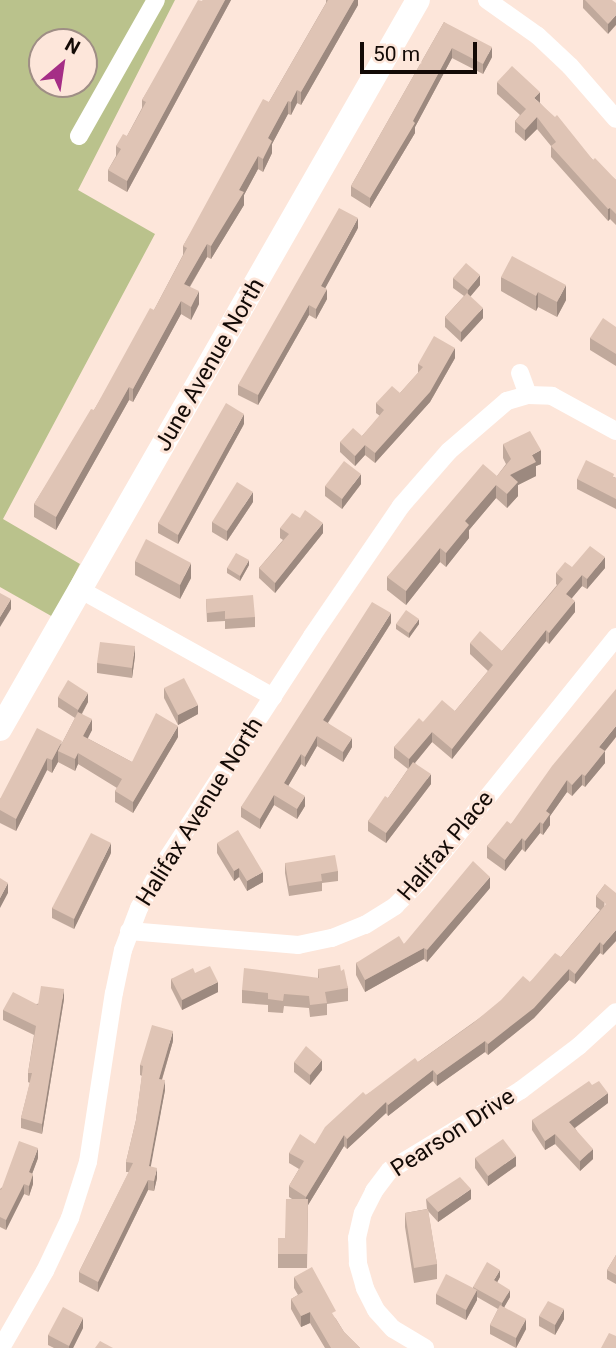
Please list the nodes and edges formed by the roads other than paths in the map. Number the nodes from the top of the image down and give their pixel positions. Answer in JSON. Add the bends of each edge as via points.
{"nodes":[{"id":1,"x":156,"y":0,"type":"edge"},
{"id":2,"x":418,"y":0,"type":"edge"},
{"id":3,"x":487,"y":0,"type":"edge"},
{"id":4,"x":616,"y":120,"type":"edge"},
{"id":5,"x":79,"y":136,"type":"dead end"},
{"id":6,"x":520,"y":373,"type":"dead end"},
{"id":7,"x":528,"y":395,"type":"junction"},
{"id":8,"x":616,"y":431,"type":"edge"},
{"id":9,"x":81,"y":590,"type":"junction"},
{"id":10,"x":616,"y":637,"type":"edge"},
{"id":11,"x":273,"y":697,"type":"junction"},
{"id":12,"x":0,"y":729,"type":"edge"},
{"id":13,"x":129,"y":931,"type":"junction"},
{"id":14,"x":616,"y":1012,"type":"edge"},
{"id":15,"x":1,"y":1348,"type":"edge"},
{"id":16,"x":425,"y":1348,"type":"edge"}],
"edges":[{"from":1,"to":5,"type":"street"},
{"from":2,"to":9,"type":"street","name":"June Avenue North"},
{"from":3,"to":4,"type":"street","via":[[538,36]]},
{"from":6,"to":7,"type":"street"},
{"from":7,"to":8,"type":"street","via":[[552,396]]},
{"from":7,"to":11,"type":"street","name":"Halifax Avenue North","via":[[507,401],[488,415],[401,506]]},
{"from":9,"to":11,"type":"street"},
{"from":9,"to":12,"type":"street","name":"June Avenue North"},
{"from":10,"to":13,"type":"street","name":"Halifax Place","via":[[420,881],[395,906],[365,925],[298,945]]},
{"from":11,"to":13,"type":"street","name":"Halifax Avenue North","via":[[161,868]]},
{"from":13,"to":15,"type":"street","name":"Halifax Avenue North","via":[[114,993],[88,1162],[50,1261]]},
{"from":14,"to":16,"type":"street","name":"Pearson Drive","via":[[521,1090],[390,1170],[373,1191],[357,1238],[365,1288],[393,1329]]}]}
